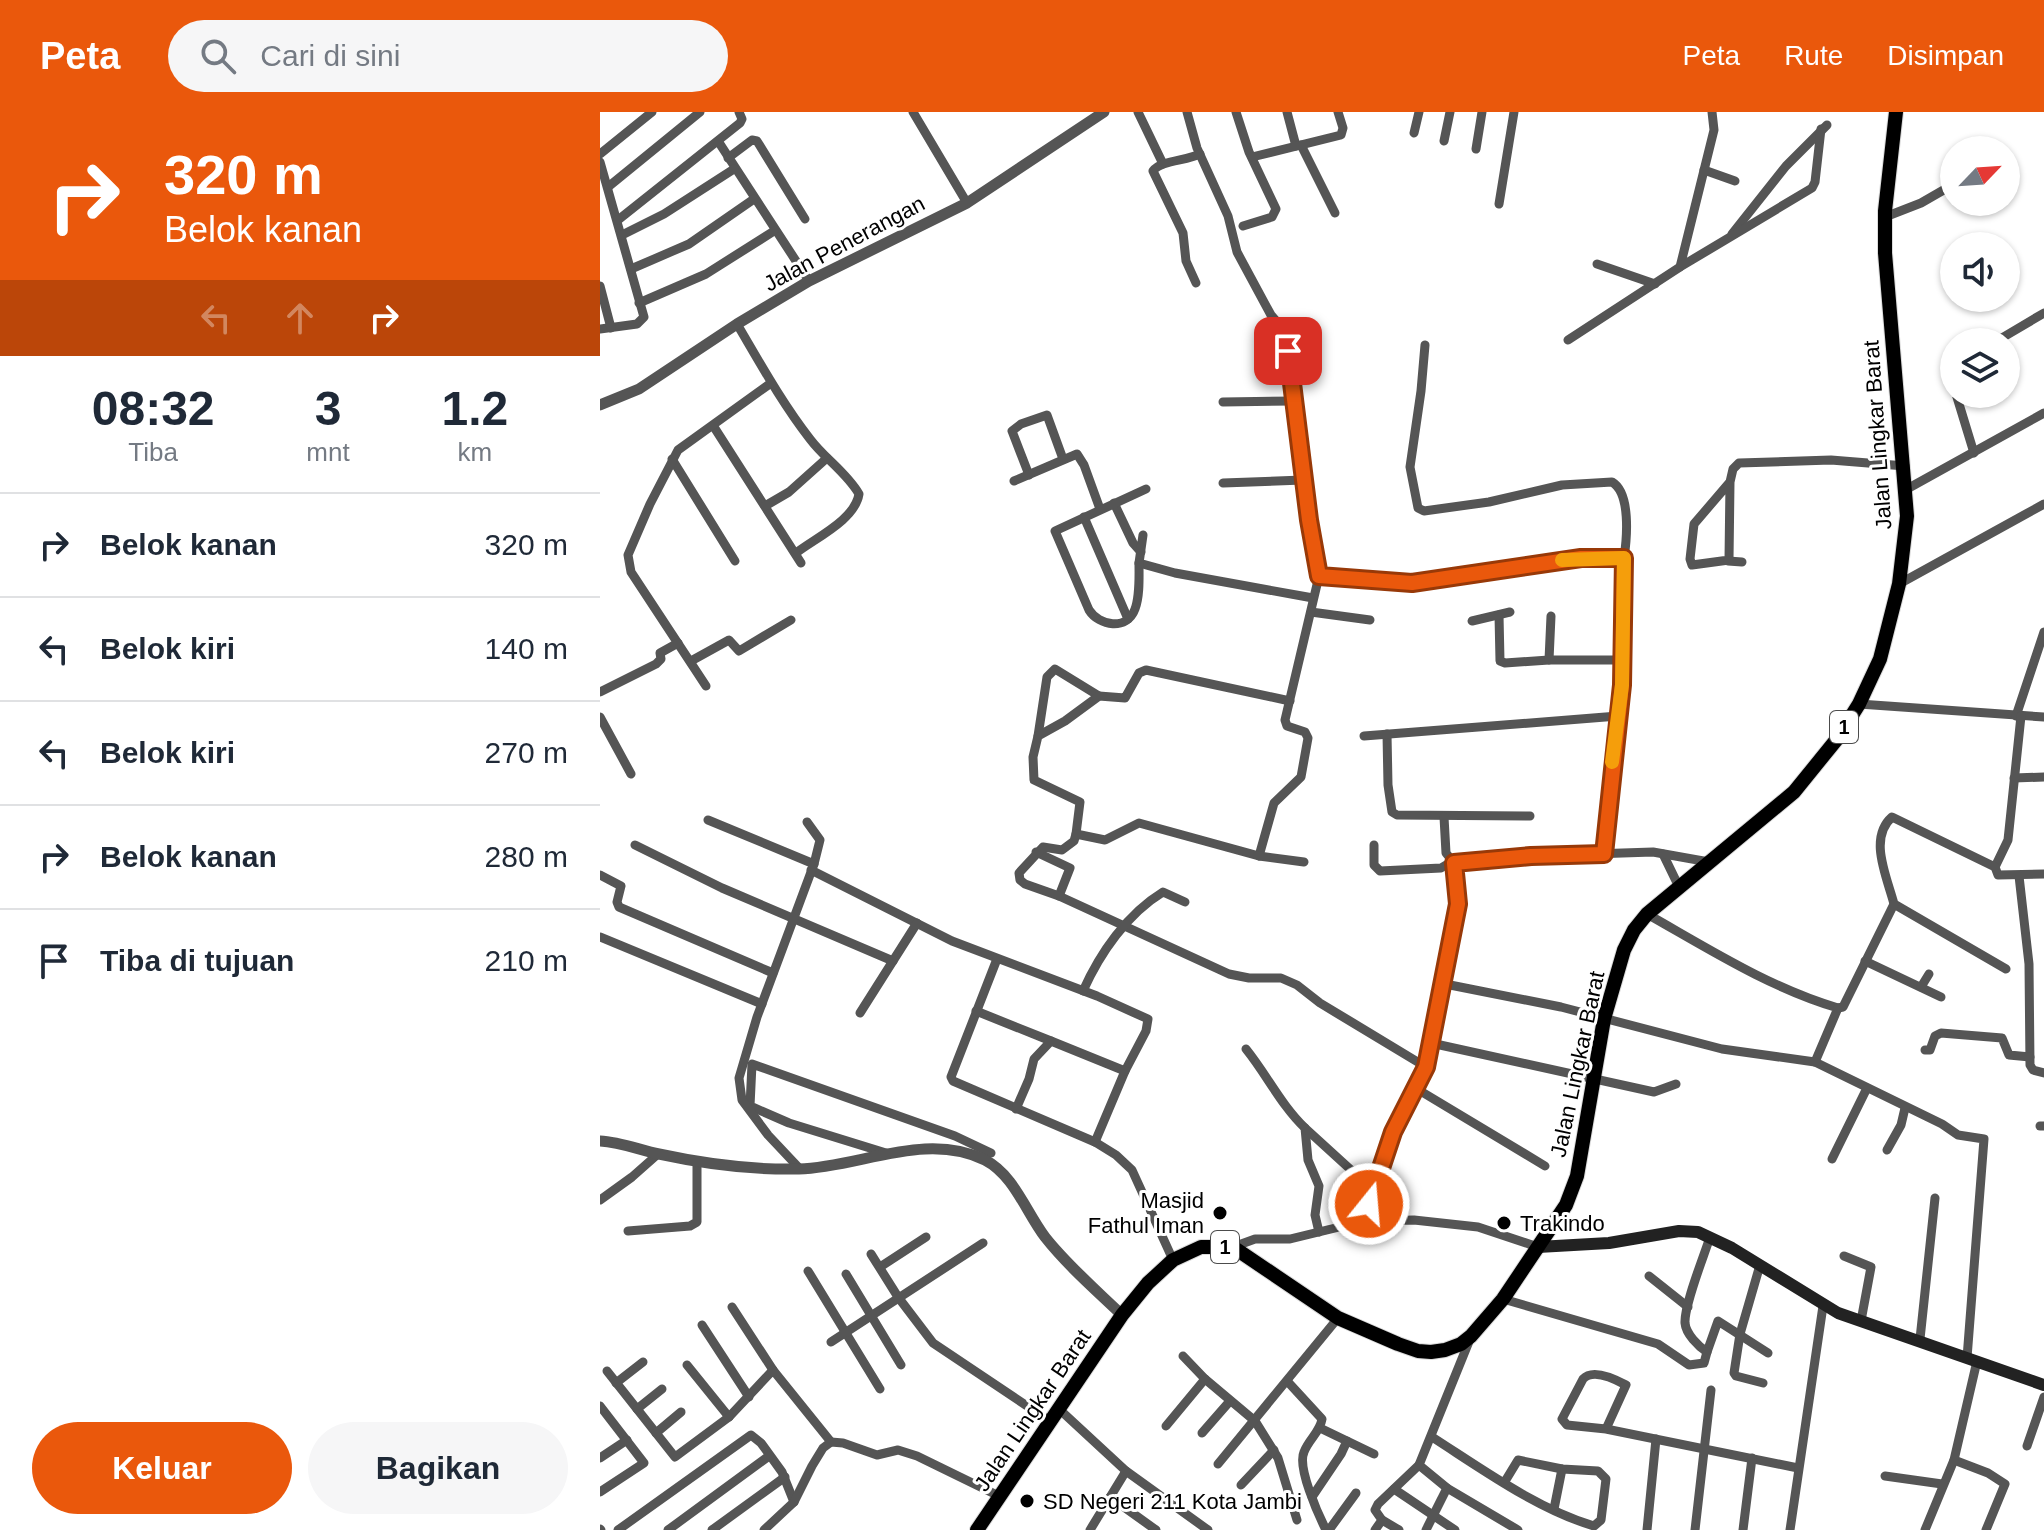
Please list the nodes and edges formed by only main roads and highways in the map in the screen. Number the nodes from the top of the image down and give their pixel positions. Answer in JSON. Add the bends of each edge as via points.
{"nodes":[{"id":1,"x":1896,"y":112,"type":"edge"},
{"id":2,"x":1538,"y":1247,"type":"junction"},
{"id":3,"x":2044,"y":1385,"type":"edge"},
{"id":4,"x":977,"y":1530,"type":"edge"}],
"edges":[{"from":1,"to":2,"type":"highway","name":"Jalan Lingkar Barat","number":"1","via":[[1885,253],[1907,489],[1906,537],[1880,659],[1837,739],[1786,800],[1634,930],[1604,1019],[1577,1176],[1566,1205]]},
{"from":2,"to":3,"type":"main road","via":[[1609,1243],[1688,1230],[1760,1265],[1823,1306]]},
{"from":2,"to":4,"type":"highway","name":"Jalan Lingkar Barat","number":"1","via":[[1471,1336],[1445,1350],[1418,1351],[1338,1318],[1233,1247],[1201,1247],[1173,1260],[1122,1315]]}]}
